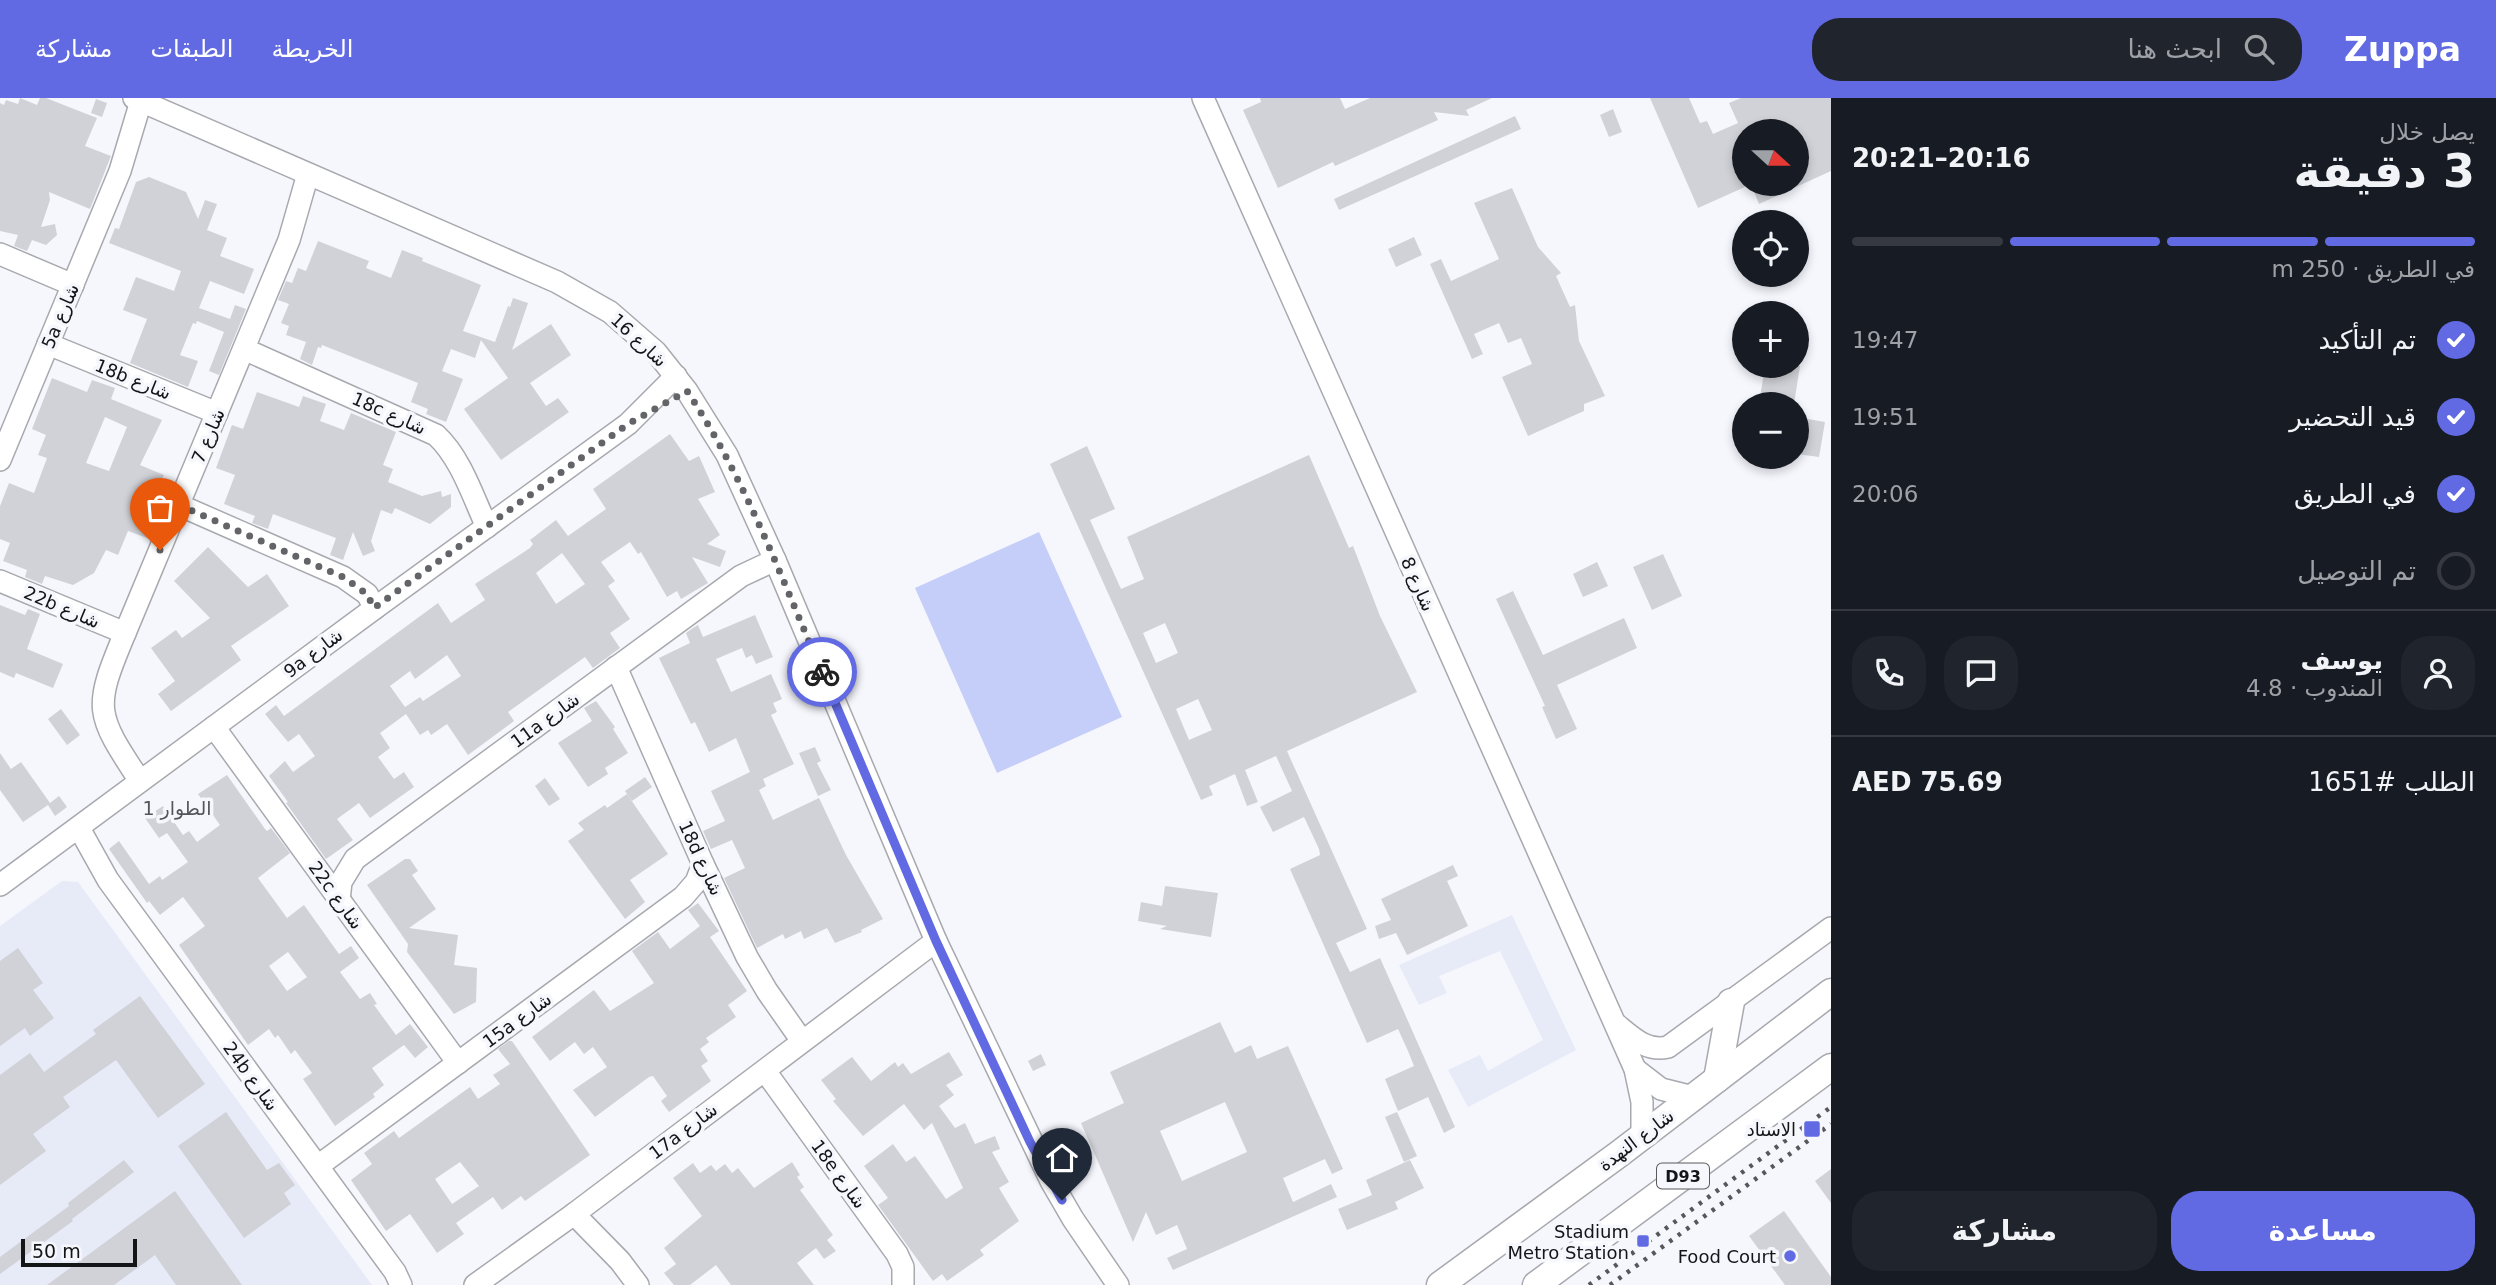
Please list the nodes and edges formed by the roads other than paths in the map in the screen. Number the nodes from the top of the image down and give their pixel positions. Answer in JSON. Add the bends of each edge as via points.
{"nodes":[{"id":1,"x":1203,"y":98,"type":"edge"},
{"id":2,"x":143,"y":102,"type":"edge"},
{"id":3,"x":314,"y":177,"type":"junction"},
{"id":4,"x":0,"y":254,"type":"edge"},
{"id":5,"x":74,"y":285,"type":"junction"},
{"id":6,"x":48,"y":344,"type":"junction"},
{"id":7,"x":244,"y":349,"type":"junction"},
{"id":8,"x":682,"y":383,"type":"junction"},
{"id":9,"x":217,"y":413,"type":"junction"},
{"id":10,"x":0,"y":460,"type":"edge"},
{"id":11,"x":179,"y":505,"type":"junction"},
{"id":12,"x":487,"y":527,"type":"junction"},
{"id":13,"x":775,"y":560,"type":"junction"},
{"id":14,"x":0,"y":581,"type":"edge"},
{"id":15,"x":374,"y":608,"type":"junction"},
{"id":16,"x":125,"y":633,"type":"junction"},
{"id":17,"x":616,"y":667,"type":"junction"},
{"id":18,"x":214,"y":727,"type":"junction"},
{"id":19,"x":147,"y":776,"type":"junction"},
{"id":20,"x":73,"y":833,"type":"junction"},
{"id":21,"x":703,"y":863,"type":"junction"},
{"id":22,"x":0,"y":885,"type":"edge"},
{"id":23,"x":340,"y":900,"type":"junction"},
{"id":24,"x":1831,"y":928,"type":"edge"},
{"id":25,"x":940,"y":949,"type":"junction"},
{"id":26,"x":1831,"y":992,"type":"edge"},
{"id":27,"x":1731,"y":1002,"type":"junction"},
{"id":28,"x":1612,"y":1021,"type":"junction"},
{"id":29,"x":802,"y":1041,"type":"junction"},
{"id":30,"x":458,"y":1063,"type":"junction"},
{"id":31,"x":1831,"y":1067,"type":"edge"},
{"id":32,"x":1635,"y":1069,"type":"junction"},
{"id":33,"x":765,"y":1071,"type":"junction"},
{"id":34,"x":1717,"y":1079,"type":"junction"},
{"id":35,"x":1693,"y":1097,"type":"junction"},
{"id":36,"x":1642,"y":1136,"type":"junction"},
{"id":37,"x":318,"y":1166,"type":"junction"},
{"id":38,"x":581,"y":1209,"type":"junction"},
{"id":39,"x":1568,"y":1273,"type":"edge"},
{"id":40,"x":402,"y":1281,"type":"edge"},
{"id":41,"x":903,"y":1283,"type":"edge"},
{"id":42,"x":475,"y":1285,"type":"edge"},
{"id":43,"x":638,"y":1285,"type":"edge"},
{"id":44,"x":1118,"y":1285,"type":"edge"},
{"id":45,"x":1440,"y":1285,"type":"edge"},
{"id":46,"x":1536,"y":1285,"type":"edge"}],
"edges":[{"from":1,"to":28,"type":"street","name":"شارع 8"},
{"from":2,"to":3,"type":"street","name":"شارع 16"},
{"from":2,"to":5,"type":"street","name":"5a شارع"},
{"from":3,"to":7,"type":"street","name":"شارع 7"},
{"from":3,"to":8,"type":"street","name":"شارع 16","via":[[584,296],[634,331]]},
{"from":4,"to":5,"type":"street"},
{"from":5,"to":6,"type":"street","name":"5a شارع"},
{"from":6,"to":9,"type":"street","name":"18b شارع"},
{"from":6,"to":10,"type":"street","name":"5a شارع"},
{"from":7,"to":9,"type":"street","name":"شارع 7"},
{"from":7,"to":12,"type":"street","name":"18c شارع","via":[[436,435],[445,443]]},
{"from":8,"to":12,"type":"street","name":"9a شارع"},
{"from":8,"to":13,"type":"street","name":"شارع 16","via":[[727,455]]},
{"from":9,"to":11,"type":"street","name":"شارع 7"},
{"from":11,"to":15,"type":"street","via":[[343,577],[367,594]]},
{"from":11,"to":16,"type":"street","name":"شارع 7"},
{"from":12,"to":15,"type":"street","name":"9a شارع"},
{"from":13,"to":17,"type":"street","name":"11a شارع","via":[[741,576]]},
{"from":13,"to":25,"type":"street","name":"شارع 16"},
{"from":14,"to":16,"type":"street","name":"22b شارع"},
{"from":15,"to":18,"type":"street","name":"9a شارع"},
{"from":16,"to":19,"type":"street","name":"شارع 7","via":[[108,674],[103,710],[110,735]]},
{"from":17,"to":21,"type":"street","name":"18d شارع"},
{"from":17,"to":23,"type":"street","name":"11a شارع","via":[[355,859],[341,882]]},
{"from":18,"to":19,"type":"street","name":"9a شارع"},
{"from":18,"to":23,"type":"street","name":"22c شارع"},
{"from":19,"to":20,"type":"street","name":"9a شارع"},
{"from":20,"to":22,"type":"street","name":"9a شارع"},
{"from":20,"to":37,"type":"street","name":"24b شارع","via":[[88,862],[108,880]]},
{"from":21,"to":29,"type":"street","name":"18d شارع","via":[[752,967]]},
{"from":21,"to":30,"type":"street","name":"15a شارع","via":[[696,882],[683,897]]},
{"from":23,"to":30,"type":"street","name":"22c شارع"},
{"from":24,"to":27,"type":"street"},
{"from":25,"to":29,"type":"street","name":"17a شارع","via":[[890,976]]},
{"from":25,"to":44,"type":"street","name":"شارع 16","via":[[1051,1181]]},
{"from":26,"to":34,"type":"main road","name":"شارع النهدة"},
{"from":27,"to":28,"type":"street","via":[[1660,1049],[1643,1045]]},
{"from":27,"to":34,"type":"main road"},
{"from":28,"to":32,"type":"street","name":"شارع 8"},
{"from":29,"to":33,"type":"street","name":"17a شارع"},
{"from":30,"to":37,"type":"street","name":"15a شارع"},
{"from":31,"to":39,"type":"main road","number":"D93"},
{"from":32,"to":35,"type":"street","name":"شارع 8","via":[[1661,1089]]},
{"from":32,"to":36,"type":"street","name":"شارع 8","via":[[1642,1102]]},
{"from":33,"to":38,"type":"street","name":"17a شارع"},
{"from":33,"to":41,"type":"street","name":"18e شارع","via":[[897,1254]]},
{"from":34,"to":35,"type":"main road","name":"شارع النهدة"},
{"from":35,"to":36,"type":"main road","name":"شارع النهدة"},
{"from":36,"to":45,"type":"main road","name":"شارع النهدة"},
{"from":37,"to":40,"type":"street","name":"24b شارع"},
{"from":38,"to":42,"type":"street","name":"17a شارع"},
{"from":38,"to":43,"type":"street"},
{"from":39,"to":46,"type":"main road","number":"D93"}]}
